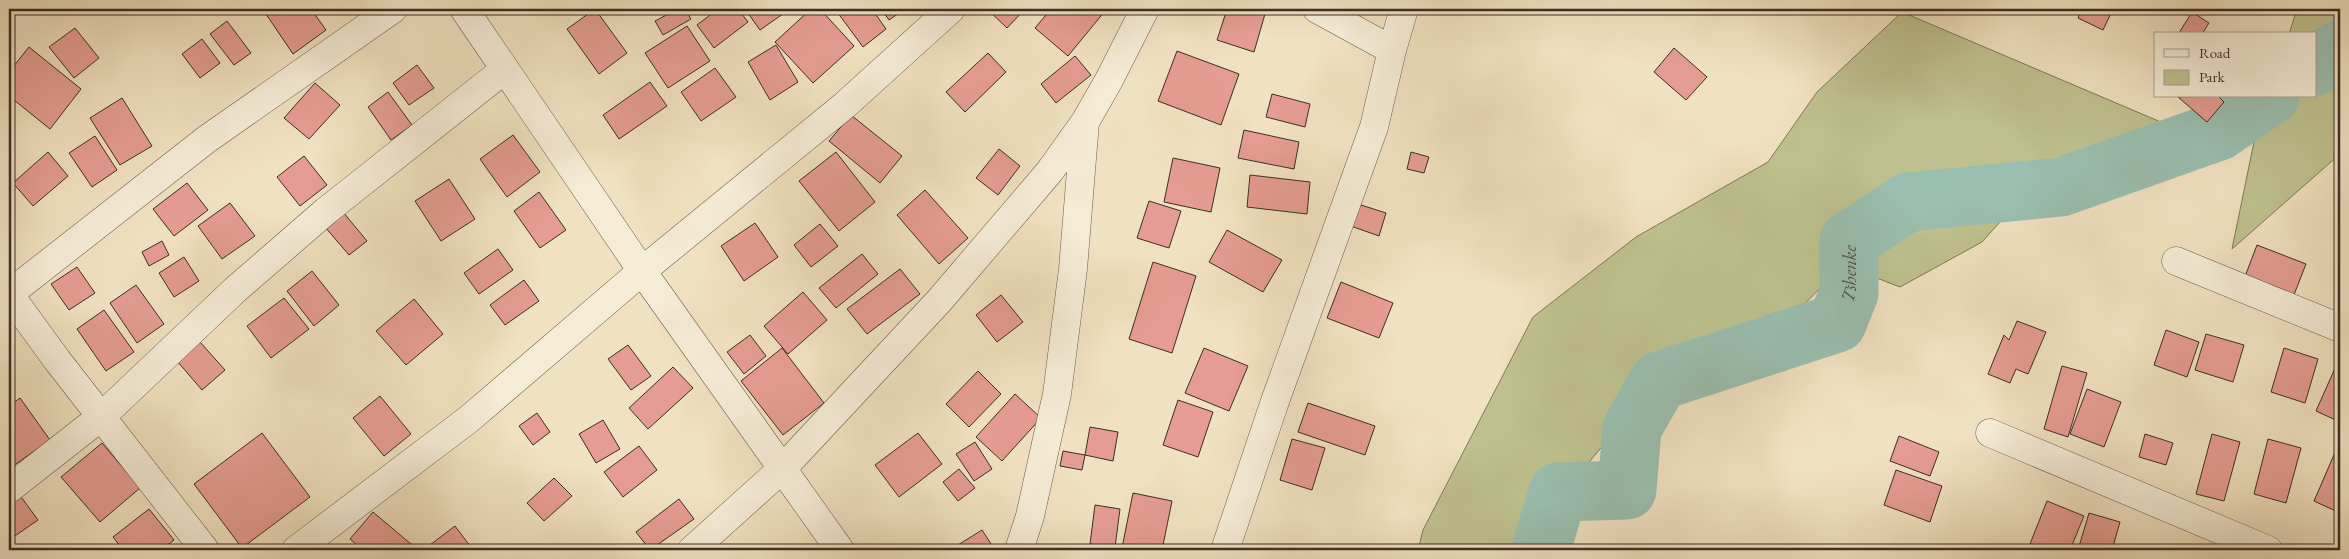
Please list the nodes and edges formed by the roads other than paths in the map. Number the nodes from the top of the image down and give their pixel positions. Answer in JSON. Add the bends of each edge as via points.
{"nodes":[{"id":1,"x":393,"y":9,"type":"edge"},
{"id":2,"x":464,"y":9,"type":"edge"},
{"id":3,"x":951,"y":9,"type":"edge"},
{"id":4,"x":1145,"y":9,"type":"edge"},
{"id":5,"x":1317,"y":9,"type":"edge"},
{"id":6,"x":1404,"y":9,"type":"edge"},
{"id":7,"x":1392,"y":50,"type":"junction"},
{"id":8,"x":504,"y":70,"type":"junction"},
{"id":9,"x":1085,"y":122,"type":"junction"},
{"id":10,"x":2176,"y":261,"type":"dead end"},
{"id":11,"x":642,"y":271,"type":"junction"},
{"id":12,"x":9,"y":294,"type":"edge"},
{"id":13,"x":2340,"y":328,"type":"edge"},
{"id":14,"x":102,"y":416,"type":"junction"},
{"id":15,"x":1990,"y":433,"type":"dead end"},
{"id":16,"x":782,"y":469,"type":"junction"},
{"id":17,"x":9,"y":489,"type":"edge"},
{"id":18,"x":205,"y":550,"type":"edge"},
{"id":19,"x":296,"y":550,"type":"edge"},
{"id":20,"x":692,"y":550,"type":"edge"},
{"id":21,"x":840,"y":550,"type":"edge"},
{"id":22,"x":1019,"y":550,"type":"edge"},
{"id":23,"x":1225,"y":550,"type":"edge"},
{"id":24,"x":2268,"y":550,"type":"edge"}],
"edges":[{"from":1,"to":12,"type":"street","via":[[207,138]]},
{"from":2,"to":8,"type":"street"},
{"from":3,"to":11,"type":"street","via":[[845,105]]},
{"from":4,"to":9,"type":"street"},
{"from":5,"to":7,"type":"street"},
{"from":6,"to":7,"type":"street"},
{"from":7,"to":23,"type":"street","via":[[1374,126]]},
{"from":8,"to":11,"type":"street"},
{"from":8,"to":14,"type":"street","via":[[326,211],[235,290]]},
{"from":9,"to":16,"type":"street","via":[[1050,171],[939,301]]},
{"from":9,"to":22,"type":"street","via":[[1073,269],[1057,394],[1030,516]]},
{"from":10,"to":13,"type":"street"},
{"from":11,"to":16,"type":"street"},
{"from":11,"to":19,"type":"street","via":[[469,419]]},
{"from":12,"to":14,"type":"street"},
{"from":14,"to":17,"type":"street"},
{"from":14,"to":18,"type":"street"},
{"from":15,"to":24,"type":"street"},
{"from":16,"to":20,"type":"street"},
{"from":16,"to":21,"type":"street"}]}
